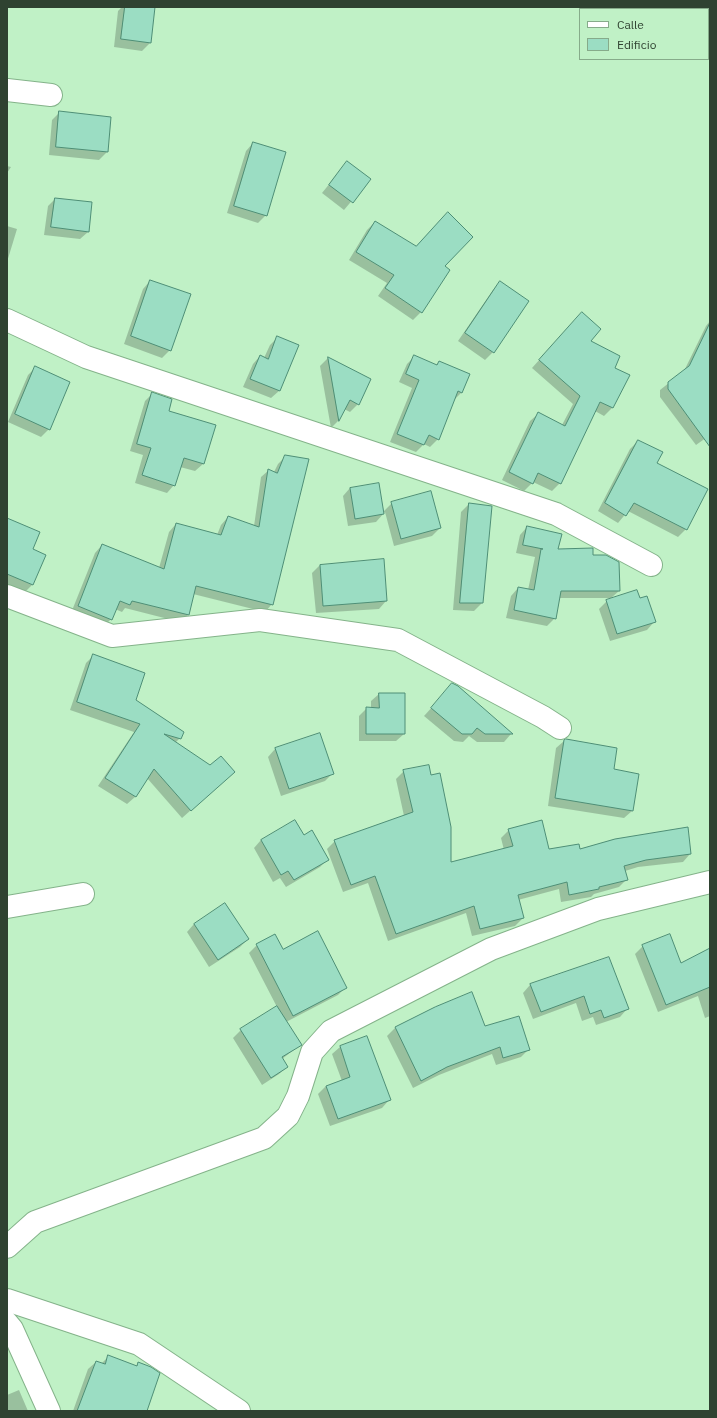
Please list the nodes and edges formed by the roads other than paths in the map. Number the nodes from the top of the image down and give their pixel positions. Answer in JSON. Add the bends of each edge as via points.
{"nodes":[{"id":1,"x":7,"y":90,"type":"edge"},
{"id":2,"x":51,"y":96,"type":"dead end"},
{"id":3,"x":7,"y":320,"type":"edge"},
{"id":4,"x":651,"y":565,"type":"dead end"},
{"id":5,"x":7,"y":596,"type":"edge"},
{"id":6,"x":560,"y":728,"type":"dead end"},
{"id":7,"x":710,"y":882,"type":"edge"},
{"id":8,"x":83,"y":894,"type":"dead end"},
{"id":9,"x":7,"y":907,"type":"edge"},
{"id":10,"x":7,"y":1247,"type":"edge"},
{"id":11,"x":7,"y":1300,"type":"edge"},
{"id":12,"x":7,"y":1324,"type":"edge"},
{"id":13,"x":49,"y":1411,"type":"edge"},
{"id":14,"x":239,"y":1411,"type":"edge"}],
"edges":[{"from":1,"to":2,"type":"street"},
{"from":3,"to":4,"type":"street","via":[[86,357],[556,514]]},
{"from":5,"to":6,"type":"street","via":[[112,636],[260,620],[398,640]]},
{"from":7,"to":10,"type":"street","via":[[598,908],[491,949],[331,1031],[312,1052],[298,1096],[288,1116],[264,1138],[35,1222]]},
{"from":8,"to":9,"type":"street"},
{"from":11,"to":14,"type":"street","via":[[139,1344]]},
{"from":12,"to":13,"type":"street","via":[[12,1329]]}]}
